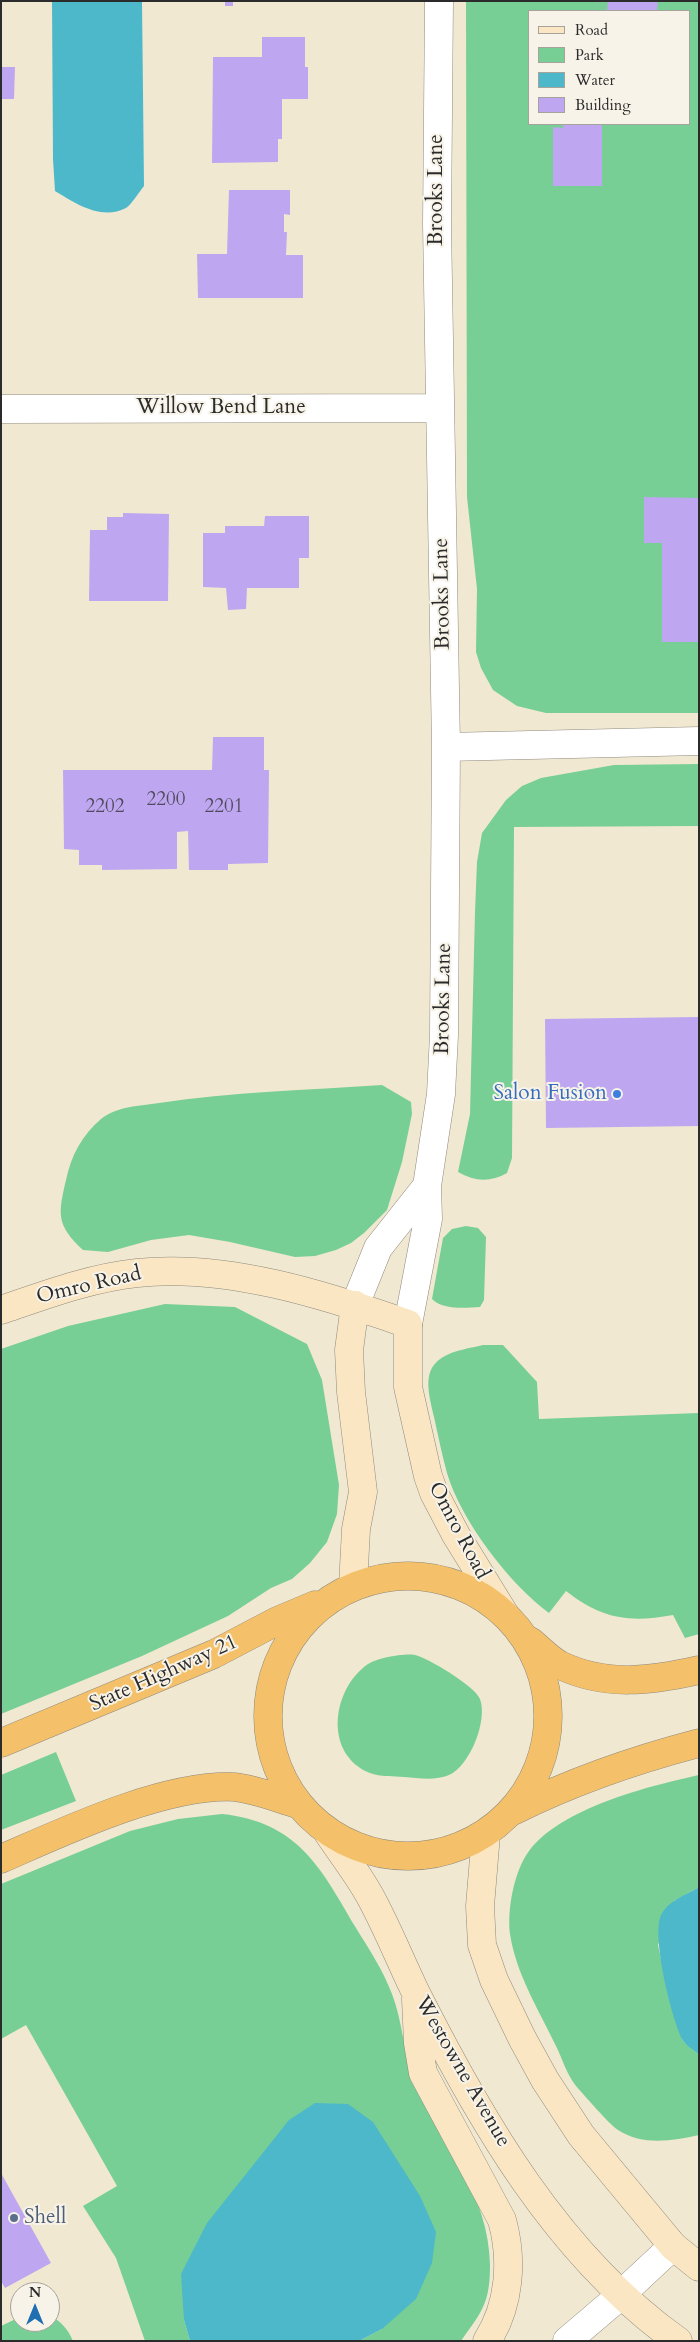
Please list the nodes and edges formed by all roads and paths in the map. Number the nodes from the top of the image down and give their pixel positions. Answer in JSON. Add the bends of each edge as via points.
{"nodes":[{"id":1,"x":439,"y":1,"type":"edge"},
{"id":2,"x":440,"y":408,"type":"junction"},
{"id":3,"x":1,"y":409,"type":"edge"},
{"id":4,"x":699,"y":742,"type":"edge"},
{"id":5,"x":446,"y":747,"type":"junction"},
{"id":6,"x":427,"y":1186,"type":"junction"},
{"id":7,"x":354,"y":1305,"type":"junction"},
{"id":8,"x":1,"y":1310,"type":"edge"},
{"id":9,"x":408,"y":1324,"type":"junction"},
{"id":10,"x":353,"y":1586,"type":"junction"},
{"id":11,"x":326,"y":1601,"type":"junction"},
{"id":12,"x":504,"y":1613,"type":"junction"},
{"id":13,"x":525,"y":1637,"type":"junction"},
{"id":14,"x":699,"y":1670,"type":"edge"},
{"id":15,"x":1,"y":1743,"type":"edge"},
{"id":16,"x":699,"y":1743,"type":"edge"},
{"id":17,"x":297,"y":1804,"type":"junction"},
{"id":18,"x":514,"y":1810,"type":"junction"},
{"id":19,"x":328,"y":1833,"type":"junction"},
{"id":20,"x":486,"y":1834,"type":"junction"},
{"id":21,"x":1,"y":1859,"type":"edge"},
{"id":22,"x":416,"y":1992,"type":"junction"},
{"id":23,"x":673,"y":2246,"type":"junction"},
{"id":24,"x":699,"y":2267,"type":"edge"},
{"id":25,"x":622,"y":2294,"type":"junction"},
{"id":26,"x":487,"y":2341,"type":"edge"},
{"id":27,"x":567,"y":2341,"type":"edge"},
{"id":28,"x":678,"y":2341,"type":"edge"}],
"edges":[{"from":1,"to":2,"type":"street","name":"Brooks Lane","via":[[437,224]]},
{"from":2,"to":3,"type":"street","name":"Willow Bend Lane"},
{"from":2,"to":5,"type":"street","name":"Brooks Lane"},
{"from":4,"to":5,"type":"street"},
{"from":5,"to":6,"type":"street","name":"Brooks Lane","via":[[444,1045],[441,1094]]},
{"from":6,"to":7,"type":"street","name":"Brooks Lane","via":[[378,1248]]},
{"from":6,"to":9,"type":"street","name":"Brooks Lane","via":[[428,1219]]},
{"from":7,"to":8,"type":"street","name":"Omro Road","via":[[274,1284],[159,1271],[107,1278]]},
{"from":7,"to":9,"type":"street","name":"Omro Road"},
{"from":7,"to":10,"type":"street","via":[[349,1350],[363,1492],[356,1530]]},
{"from":9,"to":12,"type":"street","name":"Omro Road","via":[[408,1387],[428,1476],[456,1535]]},
{"from":10,"to":11,"type":"highway"},
{"from":10,"to":12,"type":"highway","via":[[392,1576],[433,1577],[471,1590]]},
{"from":11,"to":15,"type":"highway","name":"State Highway 21","via":[[277,1621],[214,1654]]},
{"from":11,"to":17,"type":"highway","via":[[293,1633],[272,1674],[266,1719],[269,1737],[275,1764]]},
{"from":12,"to":13,"type":"highway"},
{"from":13,"to":14,"type":"highway","via":[[559,1664],[599,1679],[654,1680]]},
{"from":13,"to":18,"type":"highway","via":[[545,1680],[549,1726],[538,1771]]},
{"from":16,"to":18,"type":"highway","via":[[599,1773]]},
{"from":17,"to":19,"type":"highway"},
{"from":17,"to":21,"type":"highway","via":[[236,1787],[179,1792],[70,1830]]},
{"from":18,"to":20,"type":"highway"},
{"from":19,"to":20,"type":"highway","via":[[366,1851],[407,1858],[448,1851]]},
{"from":19,"to":22,"type":"street","name":"Westowne Avenue","via":[[369,1895]]},
{"from":20,"to":23,"type":"street","via":[[480,1922],[482,1944],[494,1980],[545,2080],[581,2135]]},
{"from":22,"to":25,"type":"street","name":"Westowne Avenue","via":[[477,2105],[532,2190],[575,2245]]},
{"from":22,"to":26,"type":"street","via":[[423,2074],[502,2220],[508,2240],[506,2294],[496,2328]]},
{"from":23,"to":24,"type":"street"},
{"from":23,"to":25,"type":"street"},
{"from":25,"to":27,"type":"street"},
{"from":25,"to":28,"type":"street","name":"Westowne Avenue"}]}
